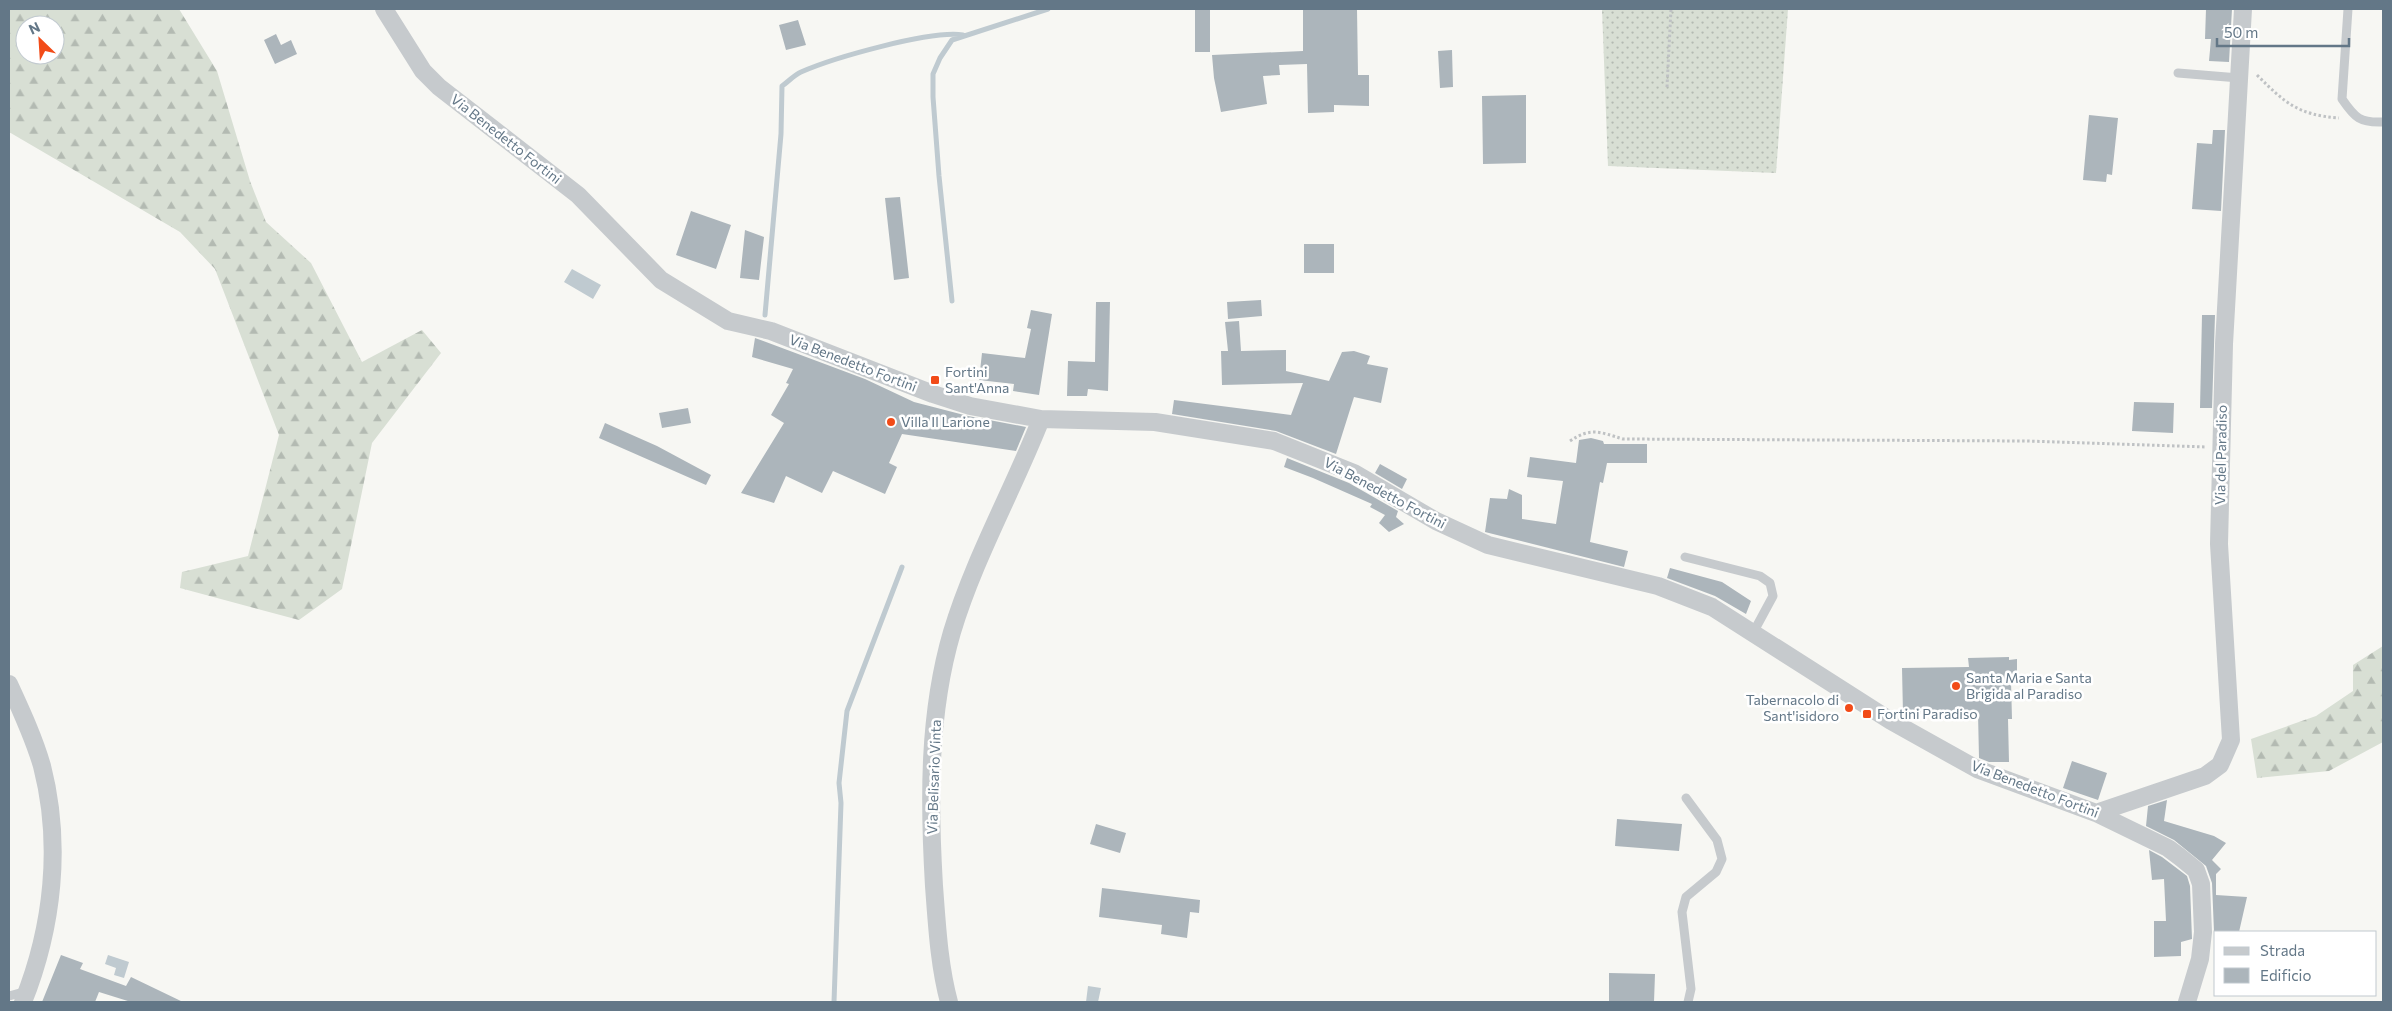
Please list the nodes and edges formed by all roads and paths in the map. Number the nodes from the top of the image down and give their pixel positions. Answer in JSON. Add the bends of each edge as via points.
{"nodes":[{"id":1,"x":384,"y":9,"type":"edge"},
{"id":2,"x":1671,"y":9,"type":"edge"},
{"id":3,"x":2243,"y":9,"type":"edge"},
{"id":4,"x":2348,"y":9,"type":"edge"},
{"id":5,"x":2240,"y":59,"type":"junction"},
{"id":6,"x":2178,"y":73,"type":"dead end"},
{"id":7,"x":2238,"y":78,"type":"junction"},
{"id":8,"x":1667,"y":87,"type":"dead end"},
{"id":9,"x":2357,"y":119,"type":"junction"},
{"id":10,"x":2383,"y":122,"type":"edge"},
{"id":11,"x":1041,"y":419,"type":"junction"},
{"id":12,"x":1570,"y":441,"type":"dead end"},
{"id":13,"x":2221,"y":447,"type":"junction"},
{"id":14,"x":1685,"y":557,"type":"dead end"},
{"id":15,"x":1753,"y":633,"type":"junction"},
{"id":16,"x":9,"y":684,"type":"edge"},
{"id":17,"x":1686,"y":798,"type":"dead end"},
{"id":18,"x":2096,"y":813,"type":"junction"},
{"id":19,"x":9,"y":996,"type":"edge"},
{"id":20,"x":25,"y":997,"type":"edge"},
{"id":21,"x":949,"y":1002,"type":"edge"},
{"id":22,"x":1688,"y":1002,"type":"edge"},
{"id":23,"x":2187,"y":1002,"type":"edge"}],
"edges":[{"from":1,"to":11,"type":"street","name":"Via Benedetto Fortini","via":[[423,71],[439,87],[578,195],[661,280],[728,321],[771,331],[915,388],[970,406]]},
{"from":2,"to":8,"type":"path"},
{"from":3,"to":5,"type":"street","name":"Via del Paradiso"},
{"from":4,"to":9,"type":"lane","via":[[2342,99]]},
{"from":5,"to":7,"type":"street","name":"Via del Paradiso"},
{"from":5,"to":9,"type":"path","via":[[2294,108],[2323,116]]},
{"from":6,"to":7,"type":"lane"},
{"from":7,"to":13,"type":"street","name":"Via del Paradiso"},
{"from":9,"to":10,"type":"lane","via":[[2369,123]]},
{"from":11,"to":15,"type":"street","name":"Via Benedetto Fortini","via":[[1155,422],[1294,447],[1354,474],[1436,521],[1488,544],[1658,586],[1712,607]]},
{"from":11,"to":21,"type":"street","name":"Via Belisario Vinta","via":[[952,631],[933,729],[931,836],[936,918]]},
{"from":12,"to":13,"type":"path","via":[[1583,433],[1597,431],[1623,439],[2026,441]]},
{"from":13,"to":18,"type":"street","name":"Via del Paradiso","via":[[2219,544],[2230,740],[2227,753],[2220,765],[2205,776]]},
{"from":14,"to":15,"type":"lane","via":[[1760,576],[1770,583],[1773,596]]},
{"from":15,"to":18,"type":"street","name":"Via Benedetto Fortini","via":[[1891,721],[1977,769]]},
{"from":16,"to":20,"type":"street","via":[[42,766],[52,830],[53,877],[49,914]]},
{"from":17,"to":22,"type":"lane","via":[[1717,840],[1722,859],[1716,872],[1686,898],[1682,912],[1690,988]]},
{"from":18,"to":23,"type":"street","name":"Via Benedetto Fortini","via":[[2168,848],[2196,870],[2201,884],[2203,932],[2200,959]]},
{"from":19,"to":20,"type":"lane"}]}
